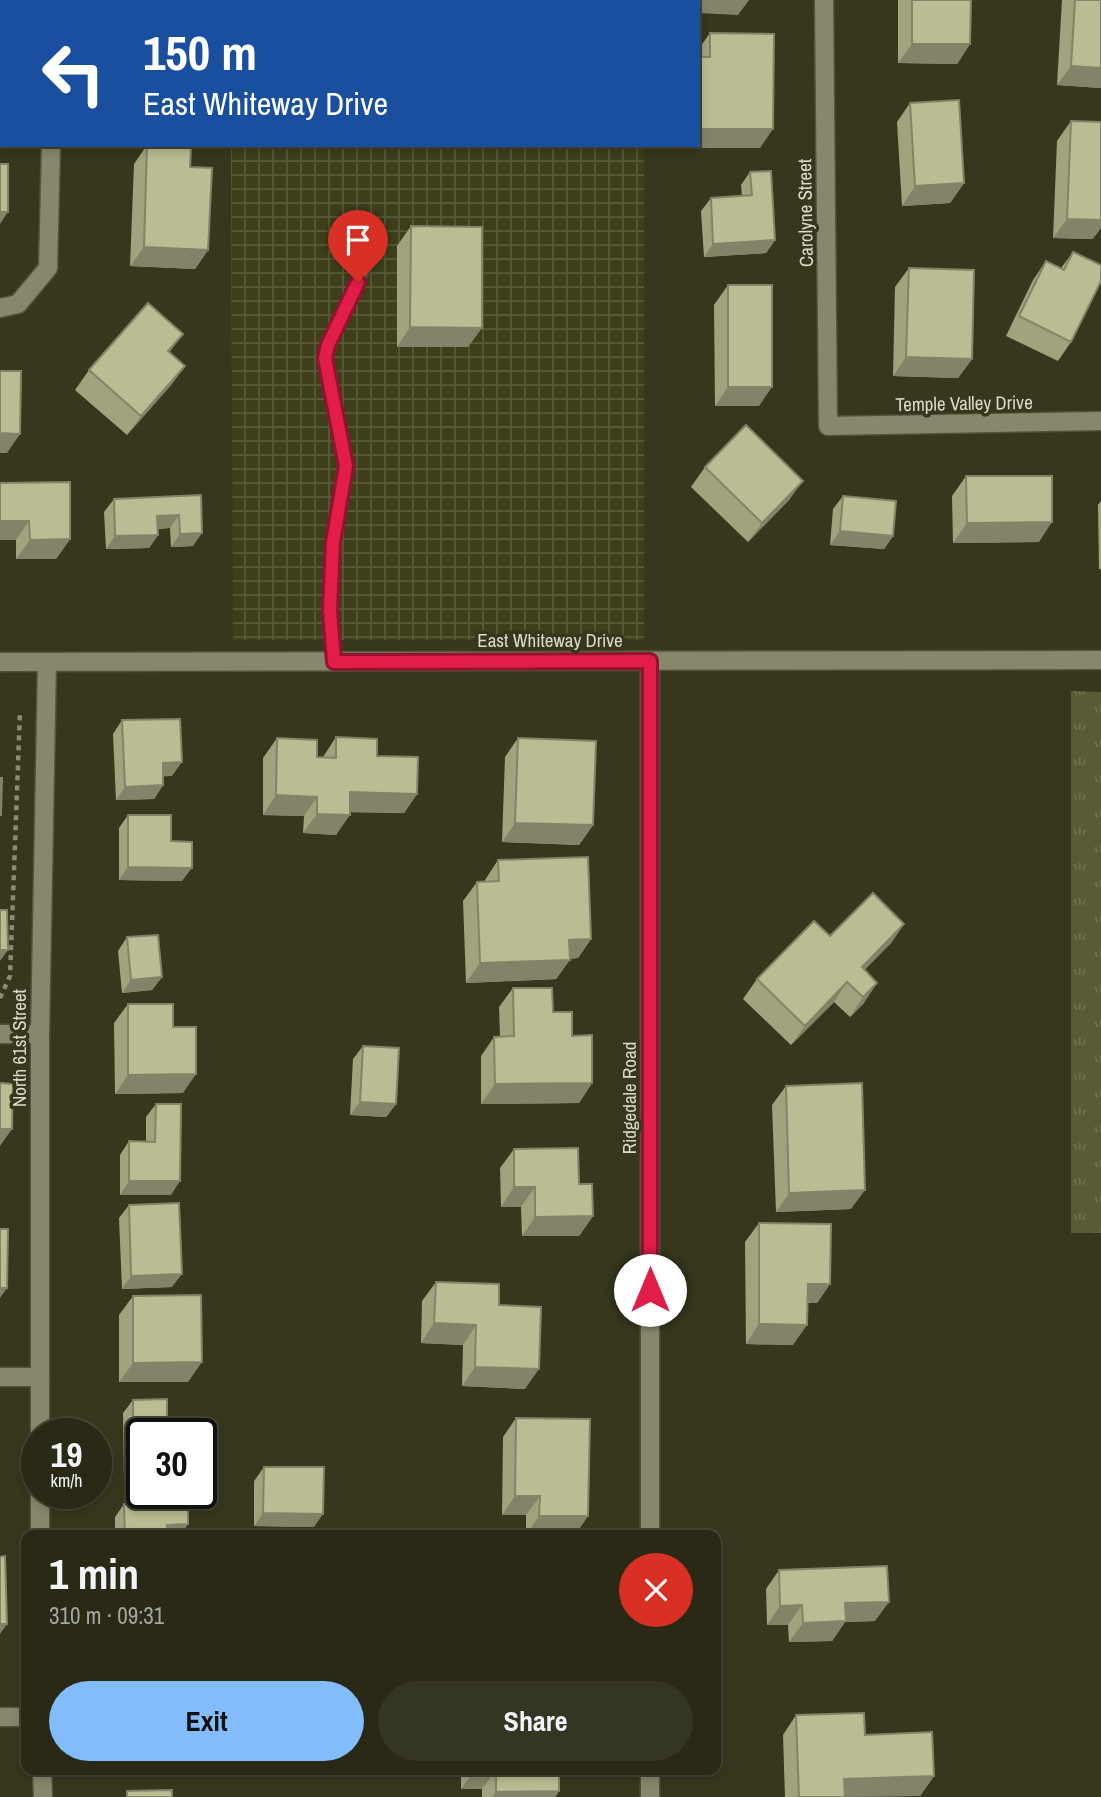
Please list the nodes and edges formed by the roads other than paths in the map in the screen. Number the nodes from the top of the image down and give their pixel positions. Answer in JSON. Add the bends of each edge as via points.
{"nodes":[{"id":1,"x":824,"y":0,"type":"edge"},
{"id":2,"x":51,"y":147,"type":"edge"},
{"id":3,"x":368,"y":261,"type":"dead end"},
{"id":4,"x":0,"y":308,"type":"edge"},
{"id":5,"x":1101,"y":421,"type":"edge"},
{"id":6,"x":828,"y":426,"type":"joint"},
{"id":7,"x":1101,"y":660,"type":"edge"},
{"id":8,"x":650,"y":661,"type":"junction"},
{"id":9,"x":0,"y":662,"type":"edge"},
{"id":10,"x":47,"y":662,"type":"junction"},
{"id":11,"x":334,"y":662,"type":"junction"},
{"id":12,"x":0,"y":1034,"type":"edge"},
{"id":13,"x":40,"y":1034,"type":"junction"},
{"id":14,"x":0,"y":1377,"type":"edge"},
{"id":15,"x":40,"y":1377,"type":"junction"},
{"id":16,"x":40,"y":1418,"type":"edge"},
{"id":17,"x":40,"y":1509,"type":"edge"},
{"id":18,"x":40,"y":1530,"type":"edge"},
{"id":19,"x":650,"y":1530,"type":"edge"},
{"id":20,"x":0,"y":1717,"type":"edge"},
{"id":21,"x":21,"y":1717,"type":"edge"},
{"id":22,"x":42,"y":1775,"type":"edge"},
{"id":23,"x":650,"y":1775,"type":"edge"},
{"id":24,"x":43,"y":1797,"type":"edge"},
{"id":25,"x":650,"y":1797,"type":"edge"}],
"edges":[{"from":1,"to":6,"type":"street","name":"Carolyne Street"},
{"from":2,"to":4,"type":"street","via":[[48,268],[18,304]]},
{"from":3,"to":11,"type":"lane","via":[[325,358],[346,466],[333,542],[330,610]]},
{"from":5,"to":6,"type":"street","name":"Temple Valley Drive"},
{"from":7,"to":8,"type":"street","name":"East Whiteway Drive"},
{"from":8,"to":11,"type":"street","name":"East Whiteway Drive"},
{"from":8,"to":19,"type":"street","name":"Ridgedale Road"},
{"from":9,"to":10,"type":"street","name":"East Whiteway Drive"},
{"from":10,"to":11,"type":"street","name":"East Whiteway Drive"},
{"from":10,"to":13,"type":"street","name":"North 61st Street"},
{"from":12,"to":13,"type":"street"},
{"from":13,"to":15,"type":"street","name":"North 61st Street"},
{"from":14,"to":15,"type":"street"},
{"from":15,"to":16,"type":"street","name":"North 61st Street"},
{"from":17,"to":18,"type":"street"},
{"from":20,"to":21,"type":"street"},
{"from":22,"to":24,"type":"street"},
{"from":23,"to":25,"type":"street"}]}
